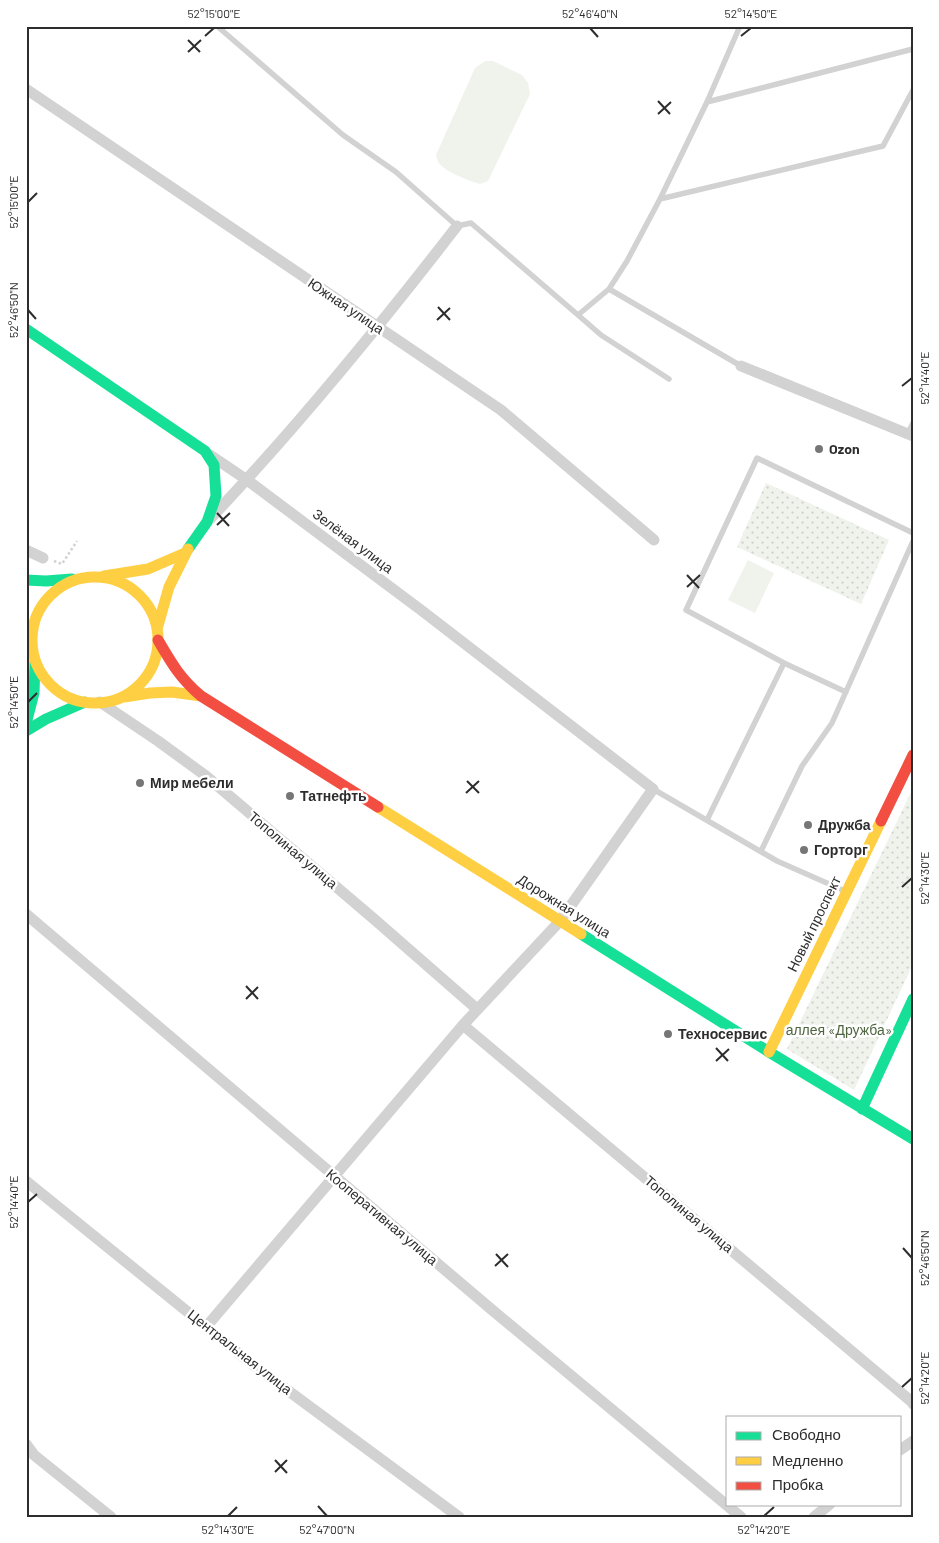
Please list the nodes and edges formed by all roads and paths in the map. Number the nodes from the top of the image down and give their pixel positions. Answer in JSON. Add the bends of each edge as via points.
{"nodes":[{"id":1,"x":216,"y":26,"type":"edge"},
{"id":2,"x":740,"y":26,"type":"edge"},
{"id":3,"x":913,"y":49,"type":"edge"},
{"id":4,"x":26,"y":89,"type":"edge"},
{"id":5,"x":913,"y":90,"type":"edge"},
{"id":6,"x":707,"y":102,"type":"junction"},
{"id":7,"x":660,"y":199,"type":"junction"},
{"id":8,"x":457,"y":226,"type":"junction"},
{"id":9,"x":609,"y":289,"type":"junction"},
{"id":10,"x":578,"y":315,"type":"junction"},
{"id":11,"x":378,"y":328,"type":"junction"},
{"id":12,"x":26,"y":329,"type":"edge"},
{"id":13,"x":742,"y":366,"type":"joint"},
{"id":14,"x":669,"y":379,"type":"dead end"},
{"id":15,"x":911,"y":431,"type":"edge"},
{"id":16,"x":205,"y":451,"type":"junction"},
{"id":17,"x":247,"y":480,"type":"junction"},
{"id":18,"x":207,"y":522,"type":"junction"},
{"id":19,"x":913,"y":533,"type":"edge"},
{"id":20,"x":654,"y":540,"type":"dead end"},
{"id":21,"x":77,"y":541,"type":"dead end"},
{"id":22,"x":913,"y":541,"type":"edge"},
{"id":23,"x":26,"y":550,"type":"edge"},
{"id":24,"x":185,"y":553,"type":"junction"},
{"id":25,"x":43,"y":558,"type":"joint"},
{"id":26,"x":97,"y":577,"type":"junction"},
{"id":27,"x":82,"y":578,"type":"junction"},
{"id":28,"x":26,"y":580,"type":"edge"},
{"id":29,"x":158,"y":634,"type":"junction"},
{"id":30,"x":29,"y":642,"type":"edge"},
{"id":31,"x":35,"y":660,"type":"junction"},
{"id":32,"x":784,"y":663,"type":"junction"},
{"id":33,"x":846,"y":692,"type":"junction"},
{"id":34,"x":201,"y":696,"type":"junction"},
{"id":35,"x":120,"y":698,"type":"junction"},
{"id":36,"x":85,"y":702,"type":"junction"},
{"id":37,"x":100,"y":702,"type":"junction"},
{"id":38,"x":26,"y":724,"type":"edge"},
{"id":39,"x":26,"y":731,"type":"edge"},
{"id":40,"x":913,"y":755,"type":"edge"},
{"id":41,"x":653,"y":789,"type":"junction"},
{"id":42,"x":707,"y":820,"type":"junction"},
{"id":43,"x":761,"y":851,"type":"junction"},
{"id":44,"x":846,"y":892,"type":"junction"},
{"id":45,"x":26,"y":914,"type":"edge"},
{"id":46,"x":560,"y":921,"type":"junction"},
{"id":47,"x":913,"y":999,"type":"edge"},
{"id":48,"x":477,"y":1009,"type":"junction"},
{"id":49,"x":463,"y":1025,"type":"junction"},
{"id":50,"x":769,"y":1052,"type":"junction"},
{"id":51,"x":862,"y":1109,"type":"junction"},
{"id":52,"x":913,"y":1140,"type":"edge"},
{"id":53,"x":334,"y":1176,"type":"junction"},
{"id":54,"x":26,"y":1181,"type":"edge"},
{"id":55,"x":206,"y":1327,"type":"junction"},
{"id":56,"x":913,"y":1404,"type":"edge"},
{"id":57,"x":913,"y":1441,"type":"edge"},
{"id":58,"x":26,"y":1444,"type":"edge"},
{"id":59,"x":902,"y":1449,"type":"edge"},
{"id":60,"x":34,"y":1455,"type":"junction"},
{"id":61,"x":26,"y":1465,"type":"edge"},
{"id":62,"x":726,"y":1504,"type":"edge"},
{"id":63,"x":728,"y":1506,"type":"edge"},
{"id":64,"x":828,"y":1506,"type":"edge"},
{"id":65,"x":111,"y":1517,"type":"edge"},
{"id":66,"x":459,"y":1517,"type":"edge"},
{"id":67,"x":741,"y":1517,"type":"edge"},
{"id":68,"x":814,"y":1517,"type":"edge"}],
"edges":[{"from":1,"to":8,"type":"lane","via":[[343,135],[396,172]]},
{"from":2,"to":6,"type":"lane"},
{"from":3,"to":6,"type":"lane"},
{"from":4,"to":11,"type":"street","name":"Южная улица"},
{"from":5,"to":7,"type":"lane","via":[[882,146]]},
{"from":6,"to":7,"type":"lane"},
{"from":7,"to":9,"type":"lane"},
{"from":8,"to":10,"type":"lane","via":[[471,223]]},
{"from":8,"to":11,"type":"street"},
{"from":9,"to":10,"type":"lane"},
{"from":9,"to":13,"type":"lane"},
{"from":10,"to":14,"type":"lane","via":[[601,335]]},
{"from":11,"to":17,"type":"street"},
{"from":11,"to":20,"type":"street","name":"Южная улица","via":[[501,410]]},
{"from":12,"to":16,"type":"main road","name":"Зелёная улица"},
{"from":13,"to":15,"type":"street"},
{"from":16,"to":17,"type":"street","name":"Зелёная улица"},
{"from":16,"to":18,"type":"main road","via":[[214,465],[216,481],[216,496]]},
{"from":17,"to":18,"type":"street"},
{"from":17,"to":41,"type":"street","name":"Зелёная улица"},
{"from":18,"to":24,"type":"main road"},
{"from":19,"to":32,"type":"lane","via":[[757,458],[686,610]]},
{"from":21,"to":25,"type":"path","via":[[62,564]]},
{"from":22,"to":33,"type":"lane"},
{"from":23,"to":25,"type":"street"},
{"from":24,"to":26,"type":"main road","via":[[148,569]]},
{"from":24,"to":29,"type":"main road","via":[[169,587]]},
{"from":26,"to":27,"type":"main road"},
{"from":26,"to":29,"type":"main road","via":[[113,579],[138,594],[148,605]]},
{"from":27,"to":28,"type":"main road"},
{"from":27,"to":30,"type":"main road","via":[[67,583],[44,603]]},
{"from":29,"to":34,"type":"main road","via":[[184,682]]},
{"from":29,"to":35,"type":"main road","via":[[157,651],[150,670],[137,687]]},
{"from":30,"to":31,"type":"main road"},
{"from":31,"to":36,"type":"main road","via":[[54,688]]},
{"from":31,"to":38,"type":"main road","via":[[36,684]]},
{"from":32,"to":33,"type":"lane"},
{"from":32,"to":42,"type":"lane"},
{"from":33,"to":43,"type":"lane","via":[[832,723],[802,766]]},
{"from":34,"to":35,"type":"main road","via":[[172,692]]},
{"from":34,"to":46,"type":"main road","name":"Дорожная улица"},
{"from":35,"to":37,"type":"main road"},
{"from":36,"to":37,"type":"main road"},
{"from":36,"to":39,"type":"main road"},
{"from":37,"to":48,"type":"street","name":"Тополиная улица","via":[[206,776]]},
{"from":40,"to":44,"type":"main road","name":"Новый проспект"},
{"from":41,"to":42,"type":"lane"},
{"from":41,"to":46,"type":"street"},
{"from":42,"to":43,"type":"lane"},
{"from":43,"to":44,"type":"lane"},
{"from":44,"to":50,"type":"main road","name":"Новый проспект"},
{"from":45,"to":53,"type":"street","name":"Кооперативная улица"},
{"from":46,"to":48,"type":"street"},
{"from":46,"to":50,"type":"main road","name":"Дорожная улица"},
{"from":47,"to":51,"type":"main road"},
{"from":48,"to":49,"type":"street"},
{"from":49,"to":53,"type":"street"},
{"from":49,"to":56,"type":"street","name":"Тополиная улица"},
{"from":50,"to":51,"type":"main road","name":"Дорожная улица"},
{"from":51,"to":52,"type":"main road","name":"Дорожная улица"},
{"from":53,"to":55,"type":"street"},
{"from":53,"to":62,"type":"street","name":"Кооперативная улица"},
{"from":54,"to":55,"type":"street","name":"Центральная улица"},
{"from":55,"to":66,"type":"street","name":"Центральная улица"},
{"from":57,"to":59,"type":"street"},
{"from":58,"to":60,"type":"street"},
{"from":60,"to":61,"type":"street"},
{"from":60,"to":65,"type":"street"},
{"from":63,"to":67,"type":"street","name":"Кооперативная улица"},
{"from":64,"to":68,"type":"street"}]}
